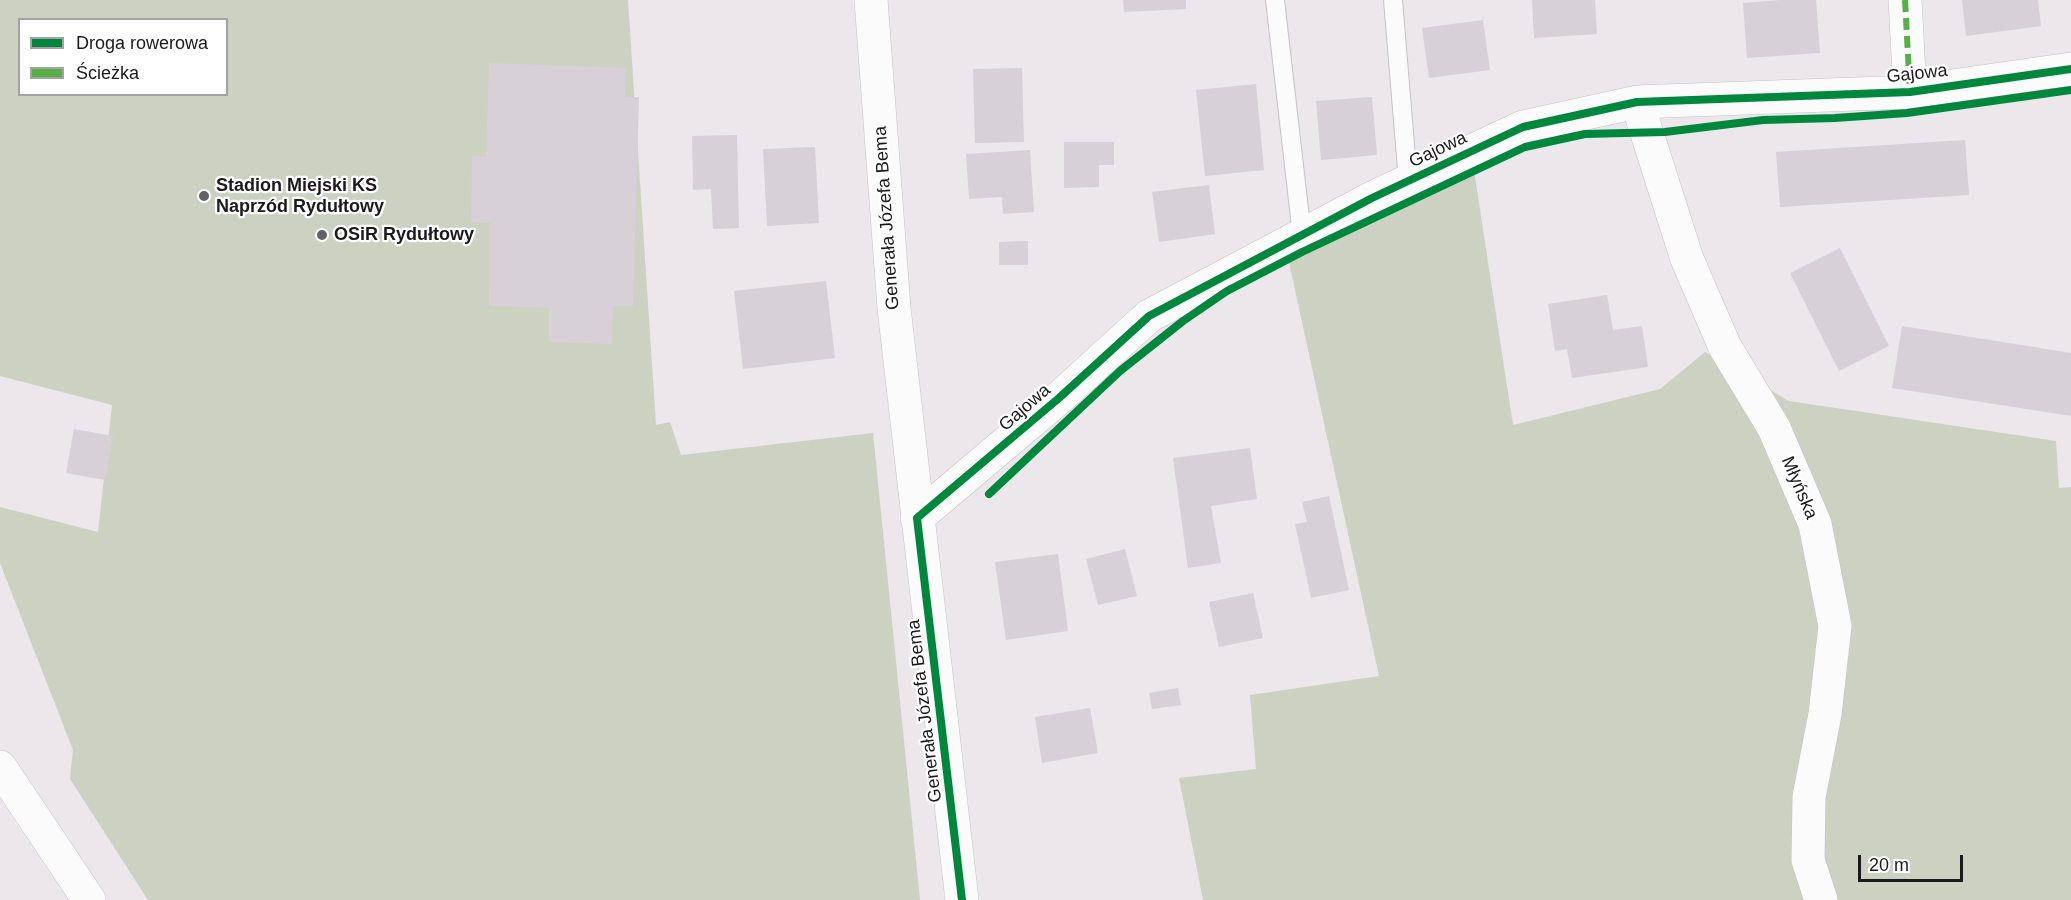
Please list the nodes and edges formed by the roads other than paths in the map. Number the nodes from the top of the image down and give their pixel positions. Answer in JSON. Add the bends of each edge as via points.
{"nodes":[{"id":1,"x":871,"y":0,"type":"edge"},
{"id":2,"x":1275,"y":0,"type":"edge"},
{"id":3,"x":1393,"y":0,"type":"edge"},
{"id":4,"x":1905,"y":0,"type":"edge"},
{"id":5,"x":2071,"y":69,"type":"edge"},
{"id":6,"x":1910,"y":92,"type":"junction"},
{"id":7,"x":1637,"y":102,"type":"junction"},
{"id":8,"x":1408,"y":181,"type":"junction"},
{"id":9,"x":1302,"y":235,"type":"junction"},
{"id":10,"x":917,"y":518,"type":"junction"},
{"id":11,"x":0,"y":767,"type":"edge"},
{"id":12,"x":89,"y":900,"type":"edge"},
{"id":13,"x":962,"y":900,"type":"edge"},
{"id":14,"x":1821,"y":900,"type":"edge"}],
"edges":[{"from":1,"to":10,"type":"street","name":"Generała Józefa Bema","via":[[894,308]]},
{"from":2,"to":9,"type":"lane"},
{"from":3,"to":8,"type":"lane"},
{"from":4,"to":6,"type":"street"},
{"from":5,"to":6,"type":"street","name":"Gajowa"},
{"from":6,"to":7,"type":"street","name":"Gajowa"},
{"from":7,"to":8,"type":"street","name":"Gajowa","via":[[1523,127]]},
{"from":7,"to":14,"type":"street","name":"Młyńska","via":[[1687,259],[1725,347],[1774,428],[1815,524],[1835,626],[1825,714],[1809,797],[1808,860]]},
{"from":8,"to":9,"type":"street","name":"Gajowa"},
{"from":9,"to":10,"type":"street","name":"Gajowa","via":[[1149,316]]},
{"from":10,"to":13,"type":"street","name":"Generała Józefa Bema"},
{"from":11,"to":12,"type":"street"}]}
